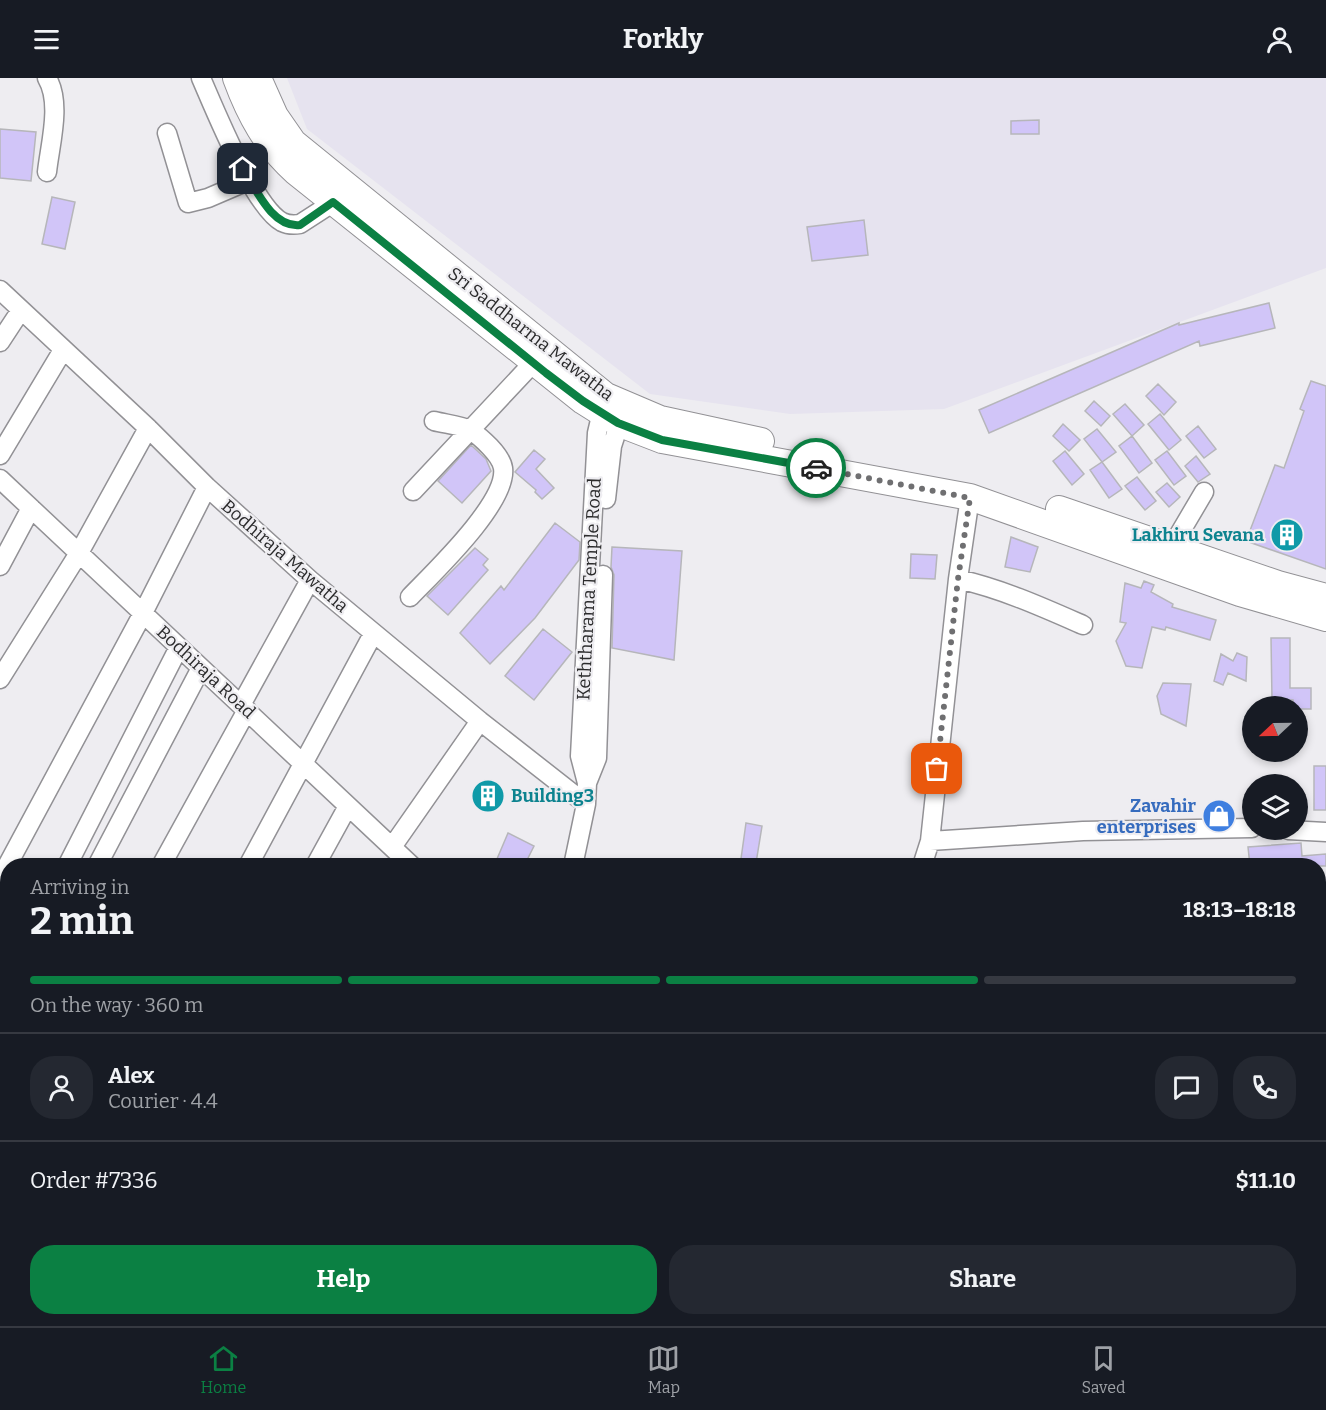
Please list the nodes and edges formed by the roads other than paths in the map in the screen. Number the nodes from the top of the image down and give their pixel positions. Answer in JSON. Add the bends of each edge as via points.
{"nodes":[{"id":1,"x":47,"y":78,"type":"edge"},
{"id":2,"x":201,"y":78,"type":"edge"},
{"id":3,"x":236,"y":78,"type":"edge"},
{"id":4,"x":258,"y":78,"type":"edge"},
{"id":5,"x":167,"y":133,"type":"dead end"},
{"id":6,"x":47,"y":172,"type":"dead end"},
{"id":7,"x":250,"y":180,"type":"junction"},
{"id":8,"x":333,"y":202,"type":"junction"},
{"id":9,"x":0,"y":290,"type":"edge"},
{"id":10,"x":21,"y":310,"type":"junction"},
{"id":11,"x":0,"y":342,"type":"edge"},
{"id":12,"x":63,"y":350,"type":"junction"},
{"id":13,"x":533,"y":363,"type":"junction"},
{"id":14,"x":612,"y":409,"type":"junction"},
{"id":15,"x":434,"y":421,"type":"dead end"},
{"id":16,"x":148,"y":428,"type":"junction"},
{"id":17,"x":470,"y":430,"type":"junction"},
{"id":18,"x":0,"y":455,"type":"edge"},
{"id":19,"x":0,"y":479,"type":"edge"},
{"id":20,"x":207,"y":487,"type":"junction"},
{"id":21,"x":413,"y":491,"type":"dead end"},
{"id":22,"x":1204,"y":492,"type":"dead end"},
{"id":23,"x":970,"y":498,"type":"junction"},
{"id":24,"x":32,"y":508,"type":"junction"},
{"id":25,"x":1170,"y":548,"type":"junction"},
{"id":26,"x":79,"y":553,"type":"junction"},
{"id":27,"x":0,"y":566,"type":"edge"},
{"id":28,"x":310,"y":579,"type":"junction"},
{"id":29,"x":958,"y":579,"type":"junction"},
{"id":30,"x":410,"y":597,"type":"dead end"},
{"id":31,"x":1326,"y":597,"type":"edge"},
{"id":32,"x":143,"y":613,"type":"junction"},
{"id":33,"x":1326,"y":618,"type":"edge"},
{"id":34,"x":1083,"y":625,"type":"dead end"},
{"id":35,"x":373,"y":634,"type":"junction"},
{"id":36,"x":179,"y":647,"type":"junction"},
{"id":37,"x":201,"y":668,"type":"junction"},
{"id":38,"x":0,"y":679,"type":"edge"},
{"id":39,"x":244,"y":708,"type":"junction"},
{"id":40,"x":480,"y":721,"type":"junction"},
{"id":41,"x":304,"y":764,"type":"junction"},
{"id":42,"x":586,"y":804,"type":"junction"},
{"id":43,"x":348,"y":806,"type":"junction"},
{"id":44,"x":1242,"y":828,"type":"edge"},
{"id":45,"x":1308,"y":831,"type":"edge"},
{"id":46,"x":1326,"y":832,"type":"edge"},
{"id":47,"x":930,"y":841,"type":"junction"},
{"id":48,"x":392,"y":847,"type":"junction"},
{"id":49,"x":11,"y":858,"type":"edge"},
{"id":50,"x":71,"y":858,"type":"edge"},
{"id":51,"x":101,"y":858,"type":"edge"},
{"id":52,"x":165,"y":858,"type":"edge"},
{"id":53,"x":252,"y":858,"type":"edge"},
{"id":54,"x":319,"y":858,"type":"edge"},
{"id":55,"x":404,"y":858,"type":"edge"},
{"id":56,"x":575,"y":858,"type":"edge"},
{"id":57,"x":925,"y":858,"type":"edge"}],
"edges":[{"from":1,"to":6,"type":"street","via":[[54,101]]},
{"from":2,"to":7,"type":"street","via":[[235,157]]},
{"from":3,"to":8,"type":"highway","name":"Sri Saddharma Mawatha","via":[[270,147]]},
{"from":4,"to":14,"type":"highway","name":"Sri Saddharma Mawatha","via":[[275,116],[293,142]]},
{"from":5,"to":7,"type":"street","via":[[188,203]]},
{"from":7,"to":8,"type":"street","via":[[273,215],[293,226]]},
{"from":8,"to":13,"type":"highway","name":"Sri Saddharma Mawatha"},
{"from":9,"to":10,"type":"street","name":"Bodhiraja Mawatha"},
{"from":10,"to":11,"type":"street"},
{"from":10,"to":12,"type":"street","name":"Bodhiraja Mawatha"},
{"from":12,"to":16,"type":"street","name":"Bodhiraja Mawatha"},
{"from":12,"to":18,"type":"street"},
{"from":13,"to":14,"type":"highway","name":"Sri Saddharma Mawatha"},
{"from":13,"to":17,"type":"street"},
{"from":14,"to":23,"type":"highway","name":"Sri Saddharma Mawatha","via":[[674,442]]},
{"from":14,"to":25,"type":"highway","name":"Sri Saddharma Mawatha","via":[[983,484]]},
{"from":14,"to":42,"type":"street","name":"Keththarama Temple Road","via":[[598,554],[592,686],[580,756]]},
{"from":15,"to":17,"type":"street"},
{"from":16,"to":20,"type":"street","name":"Bodhiraja Mawatha"},
{"from":16,"to":26,"type":"street"},
{"from":17,"to":21,"type":"street"},
{"from":17,"to":30,"type":"street","via":[[500,457],[502,484],[483,517]]},
{"from":19,"to":24,"type":"street","name":"Bodhiraja Road"},
{"from":20,"to":28,"type":"street","name":"Bodhiraja Mawatha"},
{"from":20,"to":32,"type":"street"},
{"from":22,"to":25,"type":"street"},
{"from":23,"to":29,"type":"street"},
{"from":23,"to":33,"type":"highway","name":"Sri Saddharma Mawatha","via":[[1240,593]]},
{"from":24,"to":26,"type":"street","name":"Bodhiraja Road"},
{"from":24,"to":27,"type":"street"},
{"from":25,"to":31,"type":"highway","name":"Sri Saddharma Mawatha"},
{"from":26,"to":32,"type":"street","name":"Bodhiraja Road"},
{"from":26,"to":38,"type":"street"},
{"from":28,"to":35,"type":"street","name":"Bodhiraja Mawatha"},
{"from":28,"to":39,"type":"street"},
{"from":29,"to":34,"type":"street","via":[[1019,597]]},
{"from":29,"to":47,"type":"street"},
{"from":32,"to":36,"type":"street","name":"Bodhiraja Road"},
{"from":32,"to":49,"type":"street"},
{"from":35,"to":40,"type":"street","name":"Bodhiraja Mawatha"},
{"from":35,"to":41,"type":"street"},
{"from":36,"to":37,"type":"street","name":"Bodhiraja Road"},
{"from":36,"to":50,"type":"street"},
{"from":37,"to":39,"type":"street","name":"Bodhiraja Road"},
{"from":37,"to":51,"type":"street"},
{"from":39,"to":41,"type":"street","name":"Bodhiraja Road"},
{"from":39,"to":52,"type":"street"},
{"from":40,"to":42,"type":"street","name":"Bodhiraja Mawatha"},
{"from":40,"to":48,"type":"street"},
{"from":41,"to":43,"type":"street","name":"Bodhiraja Road"},
{"from":41,"to":53,"type":"street"},
{"from":42,"to":56,"type":"street","name":"Keththarama Temple Road"},
{"from":43,"to":48,"type":"street","name":"Bodhiraja Road"},
{"from":43,"to":54,"type":"street"},
{"from":44,"to":47,"type":"street","via":[[1083,831]]},
{"from":45,"to":46,"type":"street"},
{"from":47,"to":57,"type":"street"},
{"from":48,"to":55,"type":"street","name":"Bodhiraja Road"}]}
